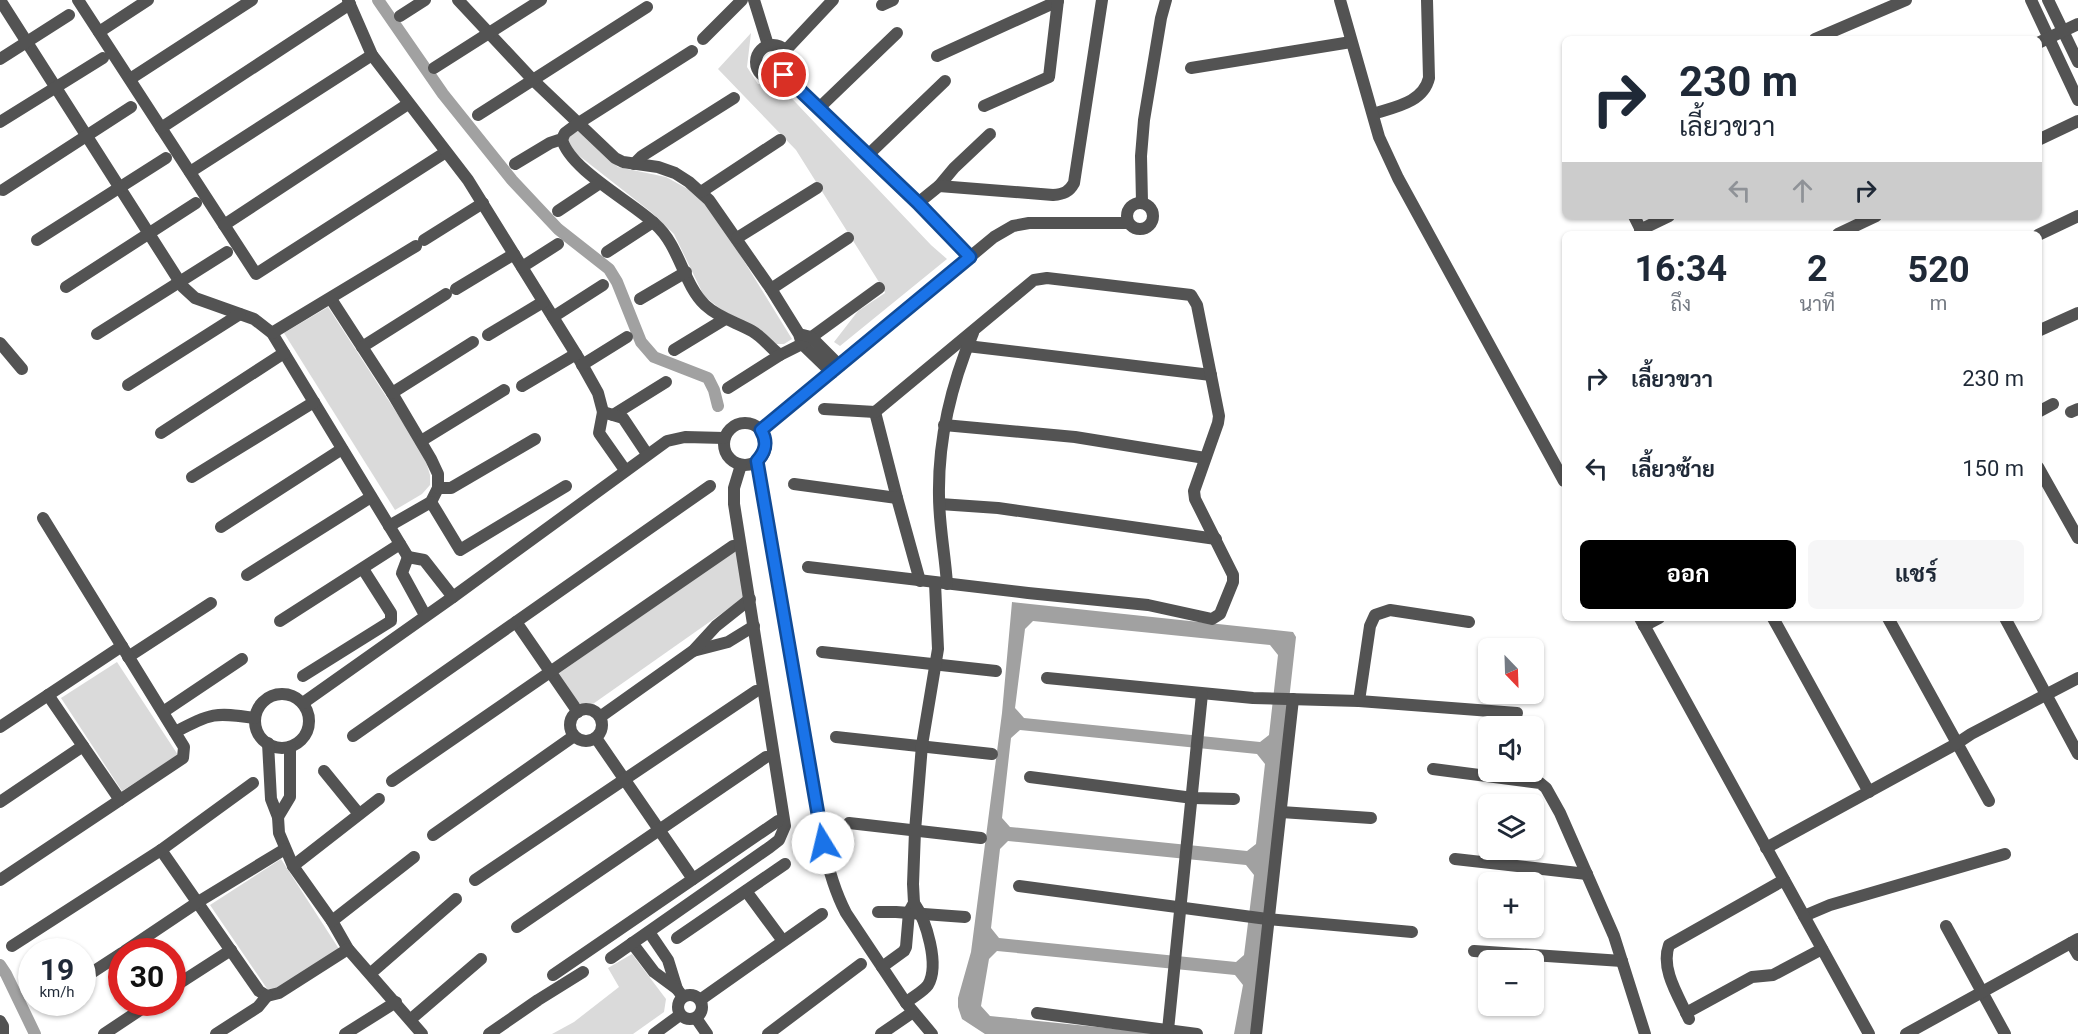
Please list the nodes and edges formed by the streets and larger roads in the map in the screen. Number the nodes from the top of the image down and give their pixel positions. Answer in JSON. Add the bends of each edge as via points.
{"nodes":[{"id":1,"x":0,"y":0,"type":"edge"},
{"id":2,"x":78,"y":0,"type":"edge"},
{"id":3,"x":148,"y":0,"type":"edge"},
{"id":4,"x":252,"y":0,"type":"edge"},
{"id":5,"x":425,"y":0,"type":"edge"},
{"id":6,"x":458,"y":0,"type":"edge"},
{"id":7,"x":541,"y":0,"type":"edge"},
{"id":8,"x":742,"y":0,"type":"edge"},
{"id":9,"x":754,"y":0,"type":"edge"},
{"id":10,"x":833,"y":0,"type":"edge"},
{"id":11,"x":1058,"y":0,"type":"edge"},
{"id":12,"x":1102,"y":0,"type":"edge"},
{"id":13,"x":1166,"y":0,"type":"edge"},
{"id":14,"x":1340,"y":0,"type":"edge"},
{"id":15,"x":1427,"y":0,"type":"edge"},
{"id":16,"x":1906,"y":0,"type":"edge"},
{"id":17,"x":2031,"y":0,"type":"edge"},
{"id":18,"x":2048,"y":0,"type":"edge"},
{"id":19,"x":349,"y":2,"type":"edge"},
{"id":20,"x":647,"y":7,"type":"dead end"},
{"id":21,"x":69,"y":15,"type":"dead end"},
{"id":22,"x":400,"y":16,"type":"dead end"},
{"id":23,"x":2078,"y":24,"type":"edge"},
{"id":24,"x":2063,"y":31,"type":"junction"},
{"id":25,"x":99,"y":32,"type":"junction"},
{"id":26,"x":897,"y":33,"type":"dead end"},
{"id":27,"x":489,"y":34,"type":"junction"},
{"id":28,"x":1822,"y":36,"type":"edge"},
{"id":29,"x":703,"y":39,"type":"dead end"},
{"id":30,"x":2044,"y":41,"type":"edge"},
{"id":31,"x":27,"y":42,"type":"junction"},
{"id":32,"x":1351,"y":42,"type":"junction"},
{"id":33,"x":768,"y":45,"type":"junction"},
{"id":34,"x":786,"y":50,"type":"junction"},
{"id":35,"x":692,"y":51,"type":"dead end"},
{"id":36,"x":372,"y":55,"type":"junction"},
{"id":37,"x":936,"y":56,"type":"dead end"},
{"id":38,"x":103,"y":58,"type":"dead end"},
{"id":39,"x":0,"y":59,"type":"edge"},
{"id":40,"x":2078,"y":62,"type":"edge"},
{"id":41,"x":434,"y":68,"type":"dead end"},
{"id":42,"x":1191,"y":68,"type":"dead end"},
{"id":43,"x":784,"y":75,"type":"junction"},
{"id":44,"x":130,"y":79,"type":"junction"},
{"id":45,"x":533,"y":80,"type":"junction"},
{"id":46,"x":945,"y":81,"type":"dead end"},
{"id":47,"x":56,"y":87,"type":"junction"},
{"id":48,"x":734,"y":98,"type":"dead end"},
{"id":49,"x":2078,"y":100,"type":"edge"},
{"id":50,"x":408,"y":104,"type":"junction"},
{"id":51,"x":984,"y":106,"type":"dead end"},
{"id":52,"x":131,"y":107,"type":"dead end"},
{"id":53,"x":819,"y":108,"type":"junction"},
{"id":54,"x":1373,"y":114,"type":"junction"},
{"id":55,"x":478,"y":115,"type":"dead end"},
{"id":56,"x":2078,"y":121,"type":"edge"},
{"id":57,"x":0,"y":122,"type":"edge"},
{"id":58,"x":577,"y":124,"type":"junction"},
{"id":59,"x":161,"y":128,"type":"junction"},
{"id":60,"x":990,"y":134,"type":"dead end"},
{"id":61,"x":87,"y":136,"type":"junction"},
{"id":62,"x":2042,"y":138,"type":"edge"},
{"id":63,"x":562,"y":139,"type":"junction"},
{"id":64,"x":780,"y":140,"type":"dead end"},
{"id":65,"x":446,"y":152,"type":"junction"},
{"id":66,"x":868,"y":155,"type":"junction"},
{"id":67,"x":166,"y":158,"type":"dead end"},
{"id":68,"x":634,"y":164,"type":"junction"},
{"id":69,"x":515,"y":165,"type":"dead end"},
{"id":70,"x":190,"y":172,"type":"junction"},
{"id":71,"x":600,"y":183,"type":"junction"},
{"id":72,"x":939,"y":186,"type":"junction"},
{"id":73,"x":120,"y":187,"type":"junction"},
{"id":74,"x":817,"y":188,"type":"dead end"},
{"id":75,"x":3,"y":190,"type":"dead end"},
{"id":76,"x":701,"y":192,"type":"junction"},
{"id":77,"x":1142,"y":202,"type":"junction"},
{"id":78,"x":196,"y":203,"type":"dead end"},
{"id":79,"x":483,"y":203,"type":"junction"},
{"id":80,"x":918,"y":203,"type":"junction"},
{"id":81,"x":558,"y":211,"type":"dead end"},
{"id":82,"x":2078,"y":216,"type":"edge"},
{"id":83,"x":1664,"y":219,"type":"edge"},
{"id":84,"x":1870,"y":219,"type":"edge"},
{"id":85,"x":653,"y":222,"type":"junction"},
{"id":86,"x":1128,"y":223,"type":"junction"},
{"id":87,"x":224,"y":225,"type":"junction"},
{"id":88,"x":1643,"y":231,"type":"edge"},
{"id":89,"x":1844,"y":231,"type":"edge"},
{"id":90,"x":149,"y":233,"type":"junction"},
{"id":91,"x":2042,"y":233,"type":"edge"},
{"id":92,"x":737,"y":238,"type":"junction"},
{"id":93,"x":848,"y":238,"type":"dead end"},
{"id":94,"x":37,"y":240,"type":"dead end"},
{"id":95,"x":558,"y":244,"type":"dead end"},
{"id":96,"x":227,"y":252,"type":"dead end"},
{"id":97,"x":607,"y":252,"type":"dead end"},
{"id":98,"x":514,"y":254,"type":"junction"},
{"id":99,"x":970,"y":257,"type":"junction"},
{"id":100,"x":522,"y":267,"type":"junction"},
{"id":101,"x":686,"y":272,"type":"junction"},
{"id":102,"x":180,"y":282,"type":"junction"},
{"id":103,"x":603,"y":285,"type":"dead end"},
{"id":104,"x":66,"y":287,"type":"dead end"},
{"id":105,"x":879,"y":288,"type":"dead end"},
{"id":106,"x":771,"y":289,"type":"junction"},
{"id":107,"x":331,"y":299,"type":"junction"},
{"id":108,"x":640,"y":299,"type":"dead end"},
{"id":109,"x":543,"y":302,"type":"junction"},
{"id":110,"x":2078,"y":313,"type":"edge"},
{"id":111,"x":240,"y":314,"type":"junction"},
{"id":112,"x":553,"y":316,"type":"junction"},
{"id":113,"x":725,"y":319,"type":"junction"},
{"id":114,"x":2042,"y":329,"type":"edge"},
{"id":115,"x":973,"y":332,"type":"junction"},
{"id":116,"x":272,"y":333,"type":"junction"},
{"id":117,"x":97,"y":334,"type":"dead end"},
{"id":118,"x":488,"y":335,"type":"dead end"},
{"id":119,"x":627,"y":337,"type":"dead end"},
{"id":120,"x":804,"y":339,"type":"junction"},
{"id":121,"x":473,"y":342,"type":"dead end"},
{"id":122,"x":0,"y":343,"type":"edge"},
{"id":123,"x":968,"y":346,"type":"junction"},
{"id":124,"x":362,"y":347,"type":"junction"},
{"id":125,"x":674,"y":351,"type":"dead end"},
{"id":126,"x":284,"y":353,"type":"junction"},
{"id":127,"x":780,"y":355,"type":"junction"},
{"id":128,"x":579,"y":359,"type":"junction"},
{"id":129,"x":22,"y":369,"type":"dead end"},
{"id":130,"x":836,"y":370,"type":"junction"},
{"id":131,"x":1211,"y":375,"type":"junction"},
{"id":132,"x":666,"y":382,"type":"dead end"},
{"id":133,"x":128,"y":385,"type":"dead end"},
{"id":134,"x":522,"y":386,"type":"dead end"},
{"id":135,"x":728,"y":388,"type":"dead end"},
{"id":136,"x":504,"y":390,"type":"dead end"},
{"id":137,"x":392,"y":393,"type":"junction"},
{"id":138,"x":314,"y":402,"type":"junction"},
{"id":139,"x":2054,"y":404,"type":"dead end"},
{"id":140,"x":824,"y":408,"type":"dead end"},
{"id":141,"x":2042,"y":410,"type":"edge"},
{"id":142,"x":875,"y":412,"type":"junction"},
{"id":143,"x":608,"y":413,"type":"junction"},
{"id":144,"x":944,"y":425,"type":"junction"},
{"id":145,"x":761,"y":430,"type":"junction"},
{"id":146,"x":161,"y":433,"type":"dead end"},
{"id":147,"x":724,"y":438,"type":"junction"},
{"id":148,"x":535,"y":439,"type":"dead end"},
{"id":149,"x":421,"y":441,"type":"junction"},
{"id":150,"x":342,"y":449,"type":"junction"},
{"id":151,"x":647,"y":454,"type":"junction"},
{"id":152,"x":1205,"y":458,"type":"junction"},
{"id":153,"x":757,"y":461,"type":"junction"},
{"id":154,"x":741,"y":465,"type":"junction"},
{"id":155,"x":625,"y":470,"type":"junction"},
{"id":156,"x":2042,"y":474,"type":"edge"},
{"id":157,"x":192,"y":477,"type":"dead end"},
{"id":158,"x":1562,"y":477,"type":"edge"},
{"id":159,"x":794,"y":484,"type":"dead end"},
{"id":160,"x":566,"y":486,"type":"dead end"},
{"id":161,"x":710,"y":486,"type":"dead end"},
{"id":162,"x":438,"y":488,"type":"junction"},
{"id":163,"x":371,"y":497,"type":"junction"},
{"id":164,"x":897,"y":498,"type":"junction"},
{"id":165,"x":431,"y":502,"type":"junction"},
{"id":166,"x":939,"y":504,"type":"junction"},
{"id":167,"x":43,"y":518,"type":"dead end"},
{"id":168,"x":389,"y":526,"type":"junction"},
{"id":169,"x":221,"y":527,"type":"dead end"},
{"id":170,"x":2078,"y":538,"type":"edge"},
{"id":171,"x":1216,"y":539,"type":"junction"},
{"id":172,"x":400,"y":544,"type":"junction"},
{"id":173,"x":733,"y":546,"type":"dead end"},
{"id":174,"x":408,"y":557,"type":"junction"},
{"id":175,"x":808,"y":567,"type":"dead end"},
{"id":176,"x":363,"y":569,"type":"junction"},
{"id":177,"x":247,"y":575,"type":"dead end"},
{"id":178,"x":920,"y":581,"type":"junction"},
{"id":179,"x":941,"y":583,"type":"junction"},
{"id":180,"x":453,"y":597,"type":"junction"},
{"id":181,"x":750,"y":599,"type":"junction"},
{"id":182,"x":211,"y":603,"type":"dead end"},
{"id":183,"x":425,"y":615,"type":"junction"},
{"id":184,"x":280,"y":621,"type":"dead end"},
{"id":185,"x":1775,"y":621,"type":"edge"},
{"id":186,"x":1890,"y":621,"type":"edge"},
{"id":187,"x":2007,"y":621,"type":"edge"},
{"id":188,"x":516,"y":622,"type":"junction"},
{"id":189,"x":1468,"y":622,"type":"dead end"},
{"id":190,"x":1642,"y":622,"type":"edge"},
{"id":191,"x":754,"y":626,"type":"junction"},
{"id":192,"x":693,"y":651,"type":"junction"},
{"id":193,"x":125,"y":652,"type":"junction"},
{"id":194,"x":822,"y":652,"type":"dead end"},
{"id":195,"x":243,"y":659,"type":"dead end"},
{"id":196,"x":937,"y":666,"type":"junction"},
{"id":197,"x":996,"y":671,"type":"dead end"},
{"id":198,"x":551,"y":672,"type":"junction"},
{"id":199,"x":303,"y":676,"type":"dead end"},
{"id":200,"x":1047,"y":678,"type":"dead end"},
{"id":201,"x":2078,"y":678,"type":"edge"},
{"id":202,"x":756,"y":691,"type":"dead end"},
{"id":203,"x":1202,"y":694,"type":"junction"},
{"id":204,"x":2047,"y":694,"type":"junction"},
{"id":205,"x":48,"y":695,"type":"junction"},
{"id":206,"x":1291,"y":699,"type":"junction"},
{"id":207,"x":1359,"y":701,"type":"junction"},
{"id":208,"x":303,"y":703,"type":"junction"},
{"id":209,"x":163,"y":712,"type":"junction"},
{"id":210,"x":578,"y":712,"type":"junction"},
{"id":211,"x":1517,"y":714,"type":"dead end"},
{"id":212,"x":600,"y":717,"type":"junction"},
{"id":213,"x":255,"y":718,"type":"junction"},
{"id":214,"x":0,"y":727,"type":"edge"},
{"id":215,"x":175,"y":732,"type":"junction"},
{"id":216,"x":352,"y":736,"type":"dead end"},
{"id":217,"x":574,"y":736,"type":"junction"},
{"id":218,"x":836,"y":736,"type":"dead end"},
{"id":219,"x":596,"y":738,"type":"junction"},
{"id":220,"x":268,"y":743,"type":"junction"},
{"id":221,"x":1956,"y":744,"type":"junction"},
{"id":222,"x":922,"y":745,"type":"junction"},
{"id":223,"x":83,"y":746,"type":"junction"},
{"id":224,"x":290,"y":747,"type":"junction"},
{"id":225,"x":992,"y":754,"type":"dead end"},
{"id":226,"x":2078,"y":754,"type":"edge"},
{"id":227,"x":766,"y":758,"type":"dead end"},
{"id":228,"x":1433,"y":769,"type":"dead end"},
{"id":229,"x":324,"y":771,"type":"dead end"},
{"id":230,"x":1030,"y":777,"type":"dead end"},
{"id":231,"x":624,"y":779,"type":"junction"},
{"id":232,"x":392,"y":781,"type":"dead end"},
{"id":233,"x":253,"y":783,"type":"dead end"},
{"id":234,"x":1869,"y":792,"type":"junction"},
{"id":235,"x":1193,"y":798,"type":"junction"},
{"id":236,"x":379,"y":799,"type":"dead end"},
{"id":237,"x":1234,"y":799,"type":"dead end"},
{"id":238,"x":120,"y":800,"type":"junction"},
{"id":239,"x":1989,"y":801,"type":"dead end"},
{"id":240,"x":0,"y":802,"type":"edge"},
{"id":241,"x":1281,"y":812,"type":"junction"},
{"id":242,"x":359,"y":814,"type":"junction"},
{"id":243,"x":278,"y":817,"type":"junction"},
{"id":244,"x":1371,"y":818,"type":"dead end"},
{"id":245,"x":778,"y":821,"type":"dead end"},
{"id":246,"x":849,"y":824,"type":"dead end"},
{"id":247,"x":659,"y":830,"type":"junction"},
{"id":248,"x":915,"y":831,"type":"junction"},
{"id":249,"x":433,"y":835,"type":"dead end"},
{"id":250,"x":981,"y":838,"type":"dead end"},
{"id":251,"x":1766,"y":848,"type":"junction"},
{"id":252,"x":285,"y":849,"type":"junction"},
{"id":253,"x":161,"y":850,"type":"junction"},
{"id":254,"x":2005,"y":854,"type":"dead end"},
{"id":255,"x":414,"y":857,"type":"dead end"},
{"id":256,"x":1455,"y":859,"type":"dead end"},
{"id":257,"x":785,"y":864,"type":"dead end"},
{"id":258,"x":293,"y":866,"type":"junction"},
{"id":259,"x":1587,"y":874,"type":"junction"},
{"id":260,"x":693,"y":879,"type":"junction"},
{"id":261,"x":0,"y":880,"type":"edge"},
{"id":262,"x":475,"y":880,"type":"dead end"},
{"id":263,"x":1784,"y":880,"type":"junction"},
{"id":264,"x":1019,"y":886,"type":"dead end"},
{"id":265,"x":746,"y":891,"type":"junction"},
{"id":266,"x":456,"y":899,"type":"dead end"},
{"id":267,"x":198,"y":902,"type":"junction"},
{"id":268,"x":1180,"y":907,"type":"junction"},
{"id":269,"x":915,"y":910,"type":"junction"},
{"id":270,"x":878,"y":912,"type":"dead end"},
{"id":271,"x":822,"y":914,"type":"dead end"},
{"id":272,"x":1804,"y":916,"type":"junction"},
{"id":273,"x":965,"y":917,"type":"dead end"},
{"id":274,"x":1266,"y":919,"type":"junction"},
{"id":275,"x":332,"y":921,"type":"junction"},
{"id":276,"x":1946,"y":926,"type":"dead end"},
{"id":277,"x":518,"y":927,"type":"dead end"},
{"id":278,"x":649,"y":932,"type":"junction"},
{"id":279,"x":1412,"y":932,"type":"dead end"},
{"id":280,"x":144,"y":938,"type":"edge"},
{"id":281,"x":677,"y":938,"type":"dead end"},
{"id":282,"x":783,"y":941,"type":"junction"},
{"id":283,"x":2075,"y":941,"type":"edge"},
{"id":284,"x":633,"y":943,"type":"junction"},
{"id":285,"x":12,"y":946,"type":"dead end"},
{"id":286,"x":348,"y":949,"type":"junction"},
{"id":287,"x":1822,"y":949,"type":"junction"},
{"id":288,"x":231,"y":950,"type":"junction"},
{"id":289,"x":1474,"y":951,"type":"dead end"},
{"id":290,"x":2078,"y":955,"type":"edge"},
{"id":291,"x":611,"y":958,"type":"dead end"},
{"id":292,"x":482,"y":959,"type":"dead end"},
{"id":293,"x":1622,"y":962,"type":"junction"},
{"id":294,"x":861,"y":964,"type":"dead end"},
{"id":295,"x":882,"y":967,"type":"junction"},
{"id":296,"x":583,"y":972,"type":"dead end"},
{"id":297,"x":371,"y":973,"type":"junction"},
{"id":298,"x":553,"y":975,"type":"dead end"},
{"id":299,"x":186,"y":979,"type":"edge"},
{"id":300,"x":1982,"y":992,"type":"junction"},
{"id":301,"x":680,"y":993,"type":"junction"},
{"id":302,"x":267,"y":996,"type":"junction"},
{"id":303,"x":700,"y":1000,"type":"junction"},
{"id":304,"x":396,"y":1002,"type":"junction"},
{"id":305,"x":909,"y":1007,"type":"junction"},
{"id":306,"x":1037,"y":1013,"type":"dead end"},
{"id":307,"x":680,"y":1015,"type":"junction"},
{"id":308,"x":131,"y":1016,"type":"edge"},
{"id":309,"x":696,"y":1018,"type":"junction"},
{"id":310,"x":411,"y":1019,"type":"junction"},
{"id":311,"x":0,"y":1021,"type":"edge"},
{"id":312,"x":1168,"y":1030,"type":"junction"},
{"id":313,"x":3,"y":1034,"type":"edge"},
{"id":314,"x":104,"y":1034,"type":"edge"},
{"id":315,"x":216,"y":1034,"type":"edge"},
{"id":316,"x":345,"y":1034,"type":"edge"},
{"id":317,"x":423,"y":1034,"type":"edge"},
{"id":318,"x":489,"y":1034,"type":"edge"},
{"id":319,"x":654,"y":1034,"type":"edge"},
{"id":320,"x":707,"y":1034,"type":"edge"},
{"id":321,"x":768,"y":1034,"type":"edge"},
{"id":322,"x":881,"y":1034,"type":"edge"},
{"id":323,"x":932,"y":1034,"type":"edge"},
{"id":324,"x":1197,"y":1034,"type":"edge"},
{"id":325,"x":1256,"y":1034,"type":"edge"},
{"id":326,"x":1645,"y":1034,"type":"edge"},
{"id":327,"x":1869,"y":1034,"type":"edge"},
{"id":328,"x":1906,"y":1034,"type":"edge"},
{"id":329,"x":2005,"y":1034,"type":"edge"}],
"edges":[{"from":1,"to":31,"type":"street"},
{"from":2,"to":25,"type":"street"},
{"from":3,"to":25,"type":"street"},
{"from":4,"to":44,"type":"street"},
{"from":5,"to":22,"type":"street"},
{"from":6,"to":27,"type":"street"},
{"from":7,"to":27,"type":"street"},
{"from":8,"to":29,"type":"street"},
{"from":9,"to":33,"type":"street"},
{"from":10,"to":34,"type":"street"},
{"from":11,"to":37,"type":"street"},
{"from":11,"to":51,"type":"street","via":[[1049,77]]},
{"from":12,"to":72,"type":"street","via":[[1070,189],[1053,195]]},
{"from":13,"to":77,"type":"street","via":[[1144,120]]},
{"from":14,"to":32,"type":"street"},
{"from":15,"to":54,"type":"street","via":[[1427,87],[1417,98]]},
{"from":16,"to":28,"type":"street"},
{"from":17,"to":30,"type":"street"},
{"from":18,"to":24,"type":"street"},
{"from":19,"to":36,"type":"street"},
{"from":19,"to":59,"type":"street"},
{"from":20,"to":45,"type":"street"},
{"from":21,"to":31,"type":"street"},
{"from":23,"to":24,"type":"street"},
{"from":24,"to":30,"type":"street"},
{"from":24,"to":40,"type":"street"},
{"from":25,"to":44,"type":"street"},
{"from":26,"to":53,"type":"street"},
{"from":27,"to":41,"type":"street"},
{"from":27,"to":45,"type":"street"},
{"from":30,"to":49,"type":"street"},
{"from":31,"to":39,"type":"street"},
{"from":31,"to":47,"type":"street"},
{"from":32,"to":42,"type":"street"},
{"from":32,"to":54,"type":"street"},
{"from":33,"to":34,"type":"street"},
{"from":33,"to":43,"type":"street","via":[[756,60],[760,73],[772,79]]},
{"from":34,"to":43,"type":"street","via":[[790,63]]},
{"from":35,"to":58,"type":"street"},
{"from":36,"to":50,"type":"street"},
{"from":36,"to":70,"type":"street"},
{"from":38,"to":47,"type":"street"},
{"from":43,"to":53,"type":"street"},
{"from":44,"to":59,"type":"street"},
{"from":45,"to":55,"type":"street"},
{"from":45,"to":58,"type":"street"},
{"from":46,"to":66,"type":"street"},
{"from":47,"to":57,"type":"street"},
{"from":47,"to":61,"type":"street"},
{"from":48,"to":68,"type":"street"},
{"from":50,"to":65,"type":"street"},
{"from":50,"to":87,"type":"street"},
{"from":52,"to":61,"type":"street"},
{"from":53,"to":66,"type":"street"},
{"from":54,"to":158,"type":"street","via":[[1398,178]]},
{"from":56,"to":62,"type":"street"},
{"from":58,"to":63,"type":"street"},
{"from":58,"to":68,"type":"street","via":[[615,159]]},
{"from":59,"to":70,"type":"street"},
{"from":60,"to":72,"type":"street"},
{"from":61,"to":73,"type":"street"},
{"from":61,"to":75,"type":"street"},
{"from":63,"to":69,"type":"street","via":[[550,142]]},
{"from":63,"to":71,"type":"street","via":[[568,153]]},
{"from":64,"to":76,"type":"street"},
{"from":65,"to":79,"type":"street"},
{"from":65,"to":87,"type":"street","via":[[256,274]]},
{"from":66,"to":80,"type":"street"},
{"from":67,"to":73,"type":"street"},
{"from":68,"to":76,"type":"street","via":[[675,173]]},
{"from":70,"to":87,"type":"street"},
{"from":71,"to":81,"type":"street"},
{"from":71,"to":85,"type":"street"},
{"from":72,"to":80,"type":"street"},
{"from":73,"to":90,"type":"street"},
{"from":73,"to":94,"type":"street"},
{"from":74,"to":92,"type":"street"},
{"from":76,"to":92,"type":"street"},
{"from":77,"to":86,"type":"street","via":[[1129,208]]},
{"from":77,"to":86,"type":"street","via":[[1152,210],[1150,225],[1138,229]]},
{"from":78,"to":90,"type":"street"},
{"from":79,"to":98,"type":"street"},
{"from":79,"to":107,"type":"street"},
{"from":80,"to":99,"type":"street"},
{"from":82,"to":91,"type":"street"},
{"from":83,"to":88,"type":"street"},
{"from":84,"to":89,"type":"street"},
{"from":85,"to":97,"type":"street"},
{"from":85,"to":101,"type":"street"},
{"from":86,"to":99,"type":"street","via":[[1029,223],[1006,229]]},
{"from":90,"to":102,"type":"street"},
{"from":90,"to":104,"type":"street"},
{"from":92,"to":106,"type":"street"},
{"from":93,"to":106,"type":"street"},
{"from":95,"to":100,"type":"street"},
{"from":96,"to":102,"type":"street"},
{"from":98,"to":100,"type":"street"},
{"from":98,"to":124,"type":"street"},
{"from":99,"to":130,"type":"street"},
{"from":100,"to":109,"type":"street"},
{"from":101,"to":108,"type":"street"},
{"from":101,"to":113,"type":"street","via":[[703,303]]},
{"from":102,"to":111,"type":"street","via":[[195,298]]},
{"from":102,"to":117,"type":"street"},
{"from":103,"to":112,"type":"street"},
{"from":105,"to":120,"type":"street"},
{"from":106,"to":120,"type":"street"},
{"from":107,"to":116,"type":"street"},
{"from":107,"to":124,"type":"street"},
{"from":109,"to":112,"type":"street"},
{"from":109,"to":118,"type":"street"},
{"from":110,"to":114,"type":"street"},
{"from":111,"to":116,"type":"street"},
{"from":111,"to":133,"type":"street"},
{"from":112,"to":128,"type":"street"},
{"from":113,"to":125,"type":"street"},
{"from":113,"to":127,"type":"street","via":[[752,331]]},
{"from":115,"to":123,"type":"street"},
{"from":115,"to":131,"type":"street","via":[[1040,278],[1186,293],[1197,305]]},
{"from":115,"to":142,"type":"street"},
{"from":116,"to":126,"type":"street"},
{"from":119,"to":128,"type":"street"},
{"from":120,"to":127,"type":"street"},
{"from":120,"to":130,"type":"street"},
{"from":121,"to":137,"type":"street"},
{"from":122,"to":129,"type":"street"},
{"from":123,"to":131,"type":"street"},
{"from":123,"to":144,"type":"street","via":[[952,387]]},
{"from":124,"to":137,"type":"street"},
{"from":126,"to":138,"type":"street"},
{"from":126,"to":146,"type":"street"},
{"from":127,"to":135,"type":"street"},
{"from":128,"to":134,"type":"street"},
{"from":128,"to":143,"type":"street"},
{"from":130,"to":145,"type":"street"},
{"from":131,"to":152,"type":"street","via":[[1218,423]]},
{"from":132,"to":143,"type":"street"},
{"from":136,"to":149,"type":"street"},
{"from":137,"to":149,"type":"street"},
{"from":138,"to":150,"type":"street"},
{"from":138,"to":157,"type":"street"},
{"from":139,"to":141,"type":"street"},
{"from":140,"to":142,"type":"street"},
{"from":142,"to":164,"type":"street"},
{"from":143,"to":151,"type":"street","via":[[622,418]]},
{"from":143,"to":155,"type":"street","via":[[599,433]]},
{"from":144,"to":152,"type":"street","via":[[1075,437]]},
{"from":144,"to":166,"type":"street"},
{"from":145,"to":147,"type":"street","via":[[743,423]]},
{"from":145,"to":153,"type":"street","via":[[765,450]]},
{"from":147,"to":151,"type":"street","via":[[685,437],[668,441]]},
{"from":147,"to":154,"type":"street","via":[[726,455]]},
{"from":148,"to":162,"type":"street","via":[[451,488]]},
{"from":149,"to":162,"type":"street","via":[[438,474]]},
{"from":150,"to":163,"type":"street"},
{"from":150,"to":169,"type":"street"},
{"from":151,"to":155,"type":"street"},
{"from":152,"to":171,"type":"street","via":[[1195,485],[1195,499]]},
{"from":153,"to":154,"type":"street"},
{"from":153,"to":295,"type":"street","via":[[829,873],[846,913]]},
{"from":154,"to":181,"type":"street","via":[[734,504]]},
{"from":155,"to":180,"type":"street"},
{"from":156,"to":170,"type":"street"},
{"from":159,"to":164,"type":"street"},
{"from":160,"to":165,"type":"street","via":[[460,550]]},
{"from":161,"to":188,"type":"street"},
{"from":162,"to":165,"type":"street"},
{"from":163,"to":168,"type":"street"},
{"from":163,"to":177,"type":"street"},
{"from":164,"to":178,"type":"street"},
{"from":165,"to":168,"type":"street"},
{"from":166,"to":171,"type":"street","via":[[998,507]]},
{"from":166,"to":179,"type":"street"},
{"from":167,"to":193,"type":"street"},
{"from":168,"to":172,"type":"street"},
{"from":171,"to":179,"type":"street","via":[[1233,582],[1220,614],[1212,619],[1148,605]]},
{"from":172,"to":174,"type":"street"},
{"from":172,"to":176,"type":"street"},
{"from":173,"to":198,"type":"street"},
{"from":174,"to":180,"type":"street","via":[[424,560]]},
{"from":174,"to":183,"type":"street","via":[[402,573]]},
{"from":175,"to":178,"type":"street"},
{"from":176,"to":184,"type":"street"},
{"from":176,"to":199,"type":"street","via":[[391,613],[391,621]]},
{"from":178,"to":179,"type":"street"},
{"from":179,"to":196,"type":"street"},
{"from":180,"to":183,"type":"street"},
{"from":181,"to":191,"type":"street"},
{"from":181,"to":192,"type":"street"},
{"from":182,"to":193,"type":"street"},
{"from":183,"to":208,"type":"street"},
{"from":185,"to":234,"type":"street"},
{"from":186,"to":221,"type":"street"},
{"from":187,"to":204,"type":"street"},
{"from":188,"to":198,"type":"street"},
{"from":188,"to":216,"type":"street"},
{"from":189,"to":207,"type":"street","via":[[1390,610],[1375,615]]},
{"from":190,"to":251,"type":"street"},
{"from":191,"to":192,"type":"street","via":[[728,642]]},
{"from":191,"to":278,"type":"street","via":[[784,814],[783,832],[770,847]]},
{"from":192,"to":212,"type":"street"},
{"from":193,"to":205,"type":"street"},
{"from":193,"to":209,"type":"street"},
{"from":194,"to":196,"type":"street"},
{"from":195,"to":209,"type":"street"},
{"from":196,"to":197,"type":"street"},
{"from":196,"to":222,"type":"street"},
{"from":198,"to":210,"type":"street"},
{"from":198,"to":232,"type":"street"},
{"from":200,"to":203,"type":"street"},
{"from":201,"to":204,"type":"street"},
{"from":202,"to":231,"type":"street"},
{"from":203,"to":206,"type":"street"},
{"from":203,"to":235,"type":"street"},
{"from":204,"to":221,"type":"street"},
{"from":204,"to":226,"type":"street"},
{"from":205,"to":214,"type":"street"},
{"from":205,"to":223,"type":"street"},
{"from":206,"to":207,"type":"street"},
{"from":206,"to":241,"type":"street"},
{"from":207,"to":211,"type":"street"},
{"from":208,"to":213,"type":"street","via":[[288,694],[270,696],[262,702]]},
{"from":208,"to":224,"type":"street","via":[[308,711],[309,729]]},
{"from":209,"to":215,"type":"street"},
{"from":210,"to":212,"type":"street","via":[[588,709]]},
{"from":210,"to":217,"type":"street","via":[[571,720]]},
{"from":212,"to":219,"type":"street","via":[[603,726]]},
{"from":213,"to":215,"type":"street","via":[[214,714]]},
{"from":213,"to":220,"type":"street","via":[[259,735]]},
{"from":215,"to":238,"type":"street","via":[[184,747],[183,758]]},
{"from":217,"to":219,"type":"street","via":[[584,741]]},
{"from":217,"to":249,"type":"street"},
{"from":218,"to":222,"type":"street"},
{"from":219,"to":231,"type":"street"},
{"from":220,"to":224,"type":"street"},
{"from":220,"to":243,"type":"street","via":[[271,799]]},
{"from":221,"to":234,"type":"street"},
{"from":221,"to":239,"type":"street"},
{"from":222,"to":225,"type":"street"},
{"from":222,"to":248,"type":"street"},
{"from":223,"to":238,"type":"street"},
{"from":223,"to":240,"type":"street"},
{"from":224,"to":243,"type":"street","via":[[290,797]]},
{"from":227,"to":247,"type":"street"},
{"from":228,"to":259,"type":"street","via":[[1540,783],[1560,813]]},
{"from":229,"to":242,"type":"street"},
{"from":230,"to":235,"type":"street"},
{"from":231,"to":247,"type":"street"},
{"from":231,"to":262,"type":"street"},
{"from":233,"to":253,"type":"street"},
{"from":234,"to":251,"type":"street"},
{"from":235,"to":237,"type":"street"},
{"from":235,"to":268,"type":"street"},
{"from":236,"to":242,"type":"street"},
{"from":238,"to":261,"type":"street"},
{"from":241,"to":244,"type":"street"},
{"from":241,"to":274,"type":"street"},
{"from":242,"to":258,"type":"street"},
{"from":243,"to":252,"type":"street"},
{"from":245,"to":260,"type":"street"},
{"from":246,"to":248,"type":"street"},
{"from":247,"to":260,"type":"street"},
{"from":247,"to":277,"type":"street"},
{"from":248,"to":250,"type":"street"},
{"from":248,"to":269,"type":"street"},
{"from":251,"to":263,"type":"street"},
{"from":252,"to":258,"type":"street"},
{"from":252,"to":267,"type":"street"},
{"from":253,"to":267,"type":"street"},
{"from":253,"to":285,"type":"street"},
{"from":254,"to":272,"type":"street"},
{"from":255,"to":275,"type":"street"},
{"from":256,"to":259,"type":"street"},
{"from":257,"to":265,"type":"street"},
{"from":258,"to":275,"type":"street"},
{"from":259,"to":293,"type":"street"},
{"from":260,"to":298,"type":"street"},
{"from":263,"to":272,"type":"street"},
{"from":263,"to":287,"type":"street","via":[[1669,945],[1666,959],[1671,979],[1688,1016],[1752,977],[1773,975]]},
{"from":264,"to":268,"type":"street"},
{"from":265,"to":281,"type":"street"},
{"from":265,"to":282,"type":"street"},
{"from":266,"to":297,"type":"street"},
{"from":267,"to":280,"type":"street"},
{"from":267,"to":288,"type":"street"},
{"from":268,"to":274,"type":"street"},
{"from":268,"to":312,"type":"street"},
{"from":269,"to":270,"type":"street"},
{"from":269,"to":273,"type":"street"},
{"from":269,"to":295,"type":"street","via":[[904,951]]},
{"from":269,"to":305,"type":"street","via":[[931,951],[932,972],[927,986]]},
{"from":271,"to":282,"type":"street"},
{"from":272,"to":287,"type":"street"},
{"from":274,"to":279,"type":"street"},
{"from":274,"to":325,"type":"street"},
{"from":275,"to":286,"type":"street"},
{"from":276,"to":300,"type":"street"},
{"from":278,"to":284,"type":"street"},
{"from":278,"to":301,"type":"street","via":[[668,960]]},
{"from":282,"to":303,"type":"street"},
{"from":283,"to":290,"type":"street"},
{"from":283,"to":300,"type":"street"},
{"from":284,"to":291,"type":"street"},
{"from":284,"to":301,"type":"street","via":[[654,972]]},
{"from":286,"to":297,"type":"street"},
{"from":286,"to":302,"type":"street","via":[[279,993]]},
{"from":287,"to":327,"type":"street"},
{"from":288,"to":299,"type":"street"},
{"from":288,"to":302,"type":"street","via":[[259,991]]},
{"from":289,"to":293,"type":"street"},
{"from":292,"to":310,"type":"street"},
{"from":293,"to":326,"type":"street"},
{"from":294,"to":321,"type":"street"},
{"from":295,"to":305,"type":"street"},
{"from":296,"to":318,"type":"street"},
{"from":297,"to":304,"type":"street"},
{"from":300,"to":328,"type":"street"},
{"from":300,"to":329,"type":"street"},
{"from":301,"to":303,"type":"street"},
{"from":301,"to":307,"type":"street"},
{"from":302,"to":315,"type":"street","via":[[258,1007]]},
{"from":303,"to":309,"type":"street","via":[[702,1008]]},
{"from":304,"to":310,"type":"street"},
{"from":304,"to":316,"type":"street"},
{"from":305,"to":322,"type":"street"},
{"from":305,"to":323,"type":"street"},
{"from":306,"to":312,"type":"street"},
{"from":307,"to":309,"type":"street"},
{"from":307,"to":319,"type":"street"},
{"from":308,"to":314,"type":"street"},
{"from":309,"to":320,"type":"street"},
{"from":310,"to":317,"type":"street"},
{"from":311,"to":313,"type":"street"},
{"from":312,"to":324,"type":"street"}]}
